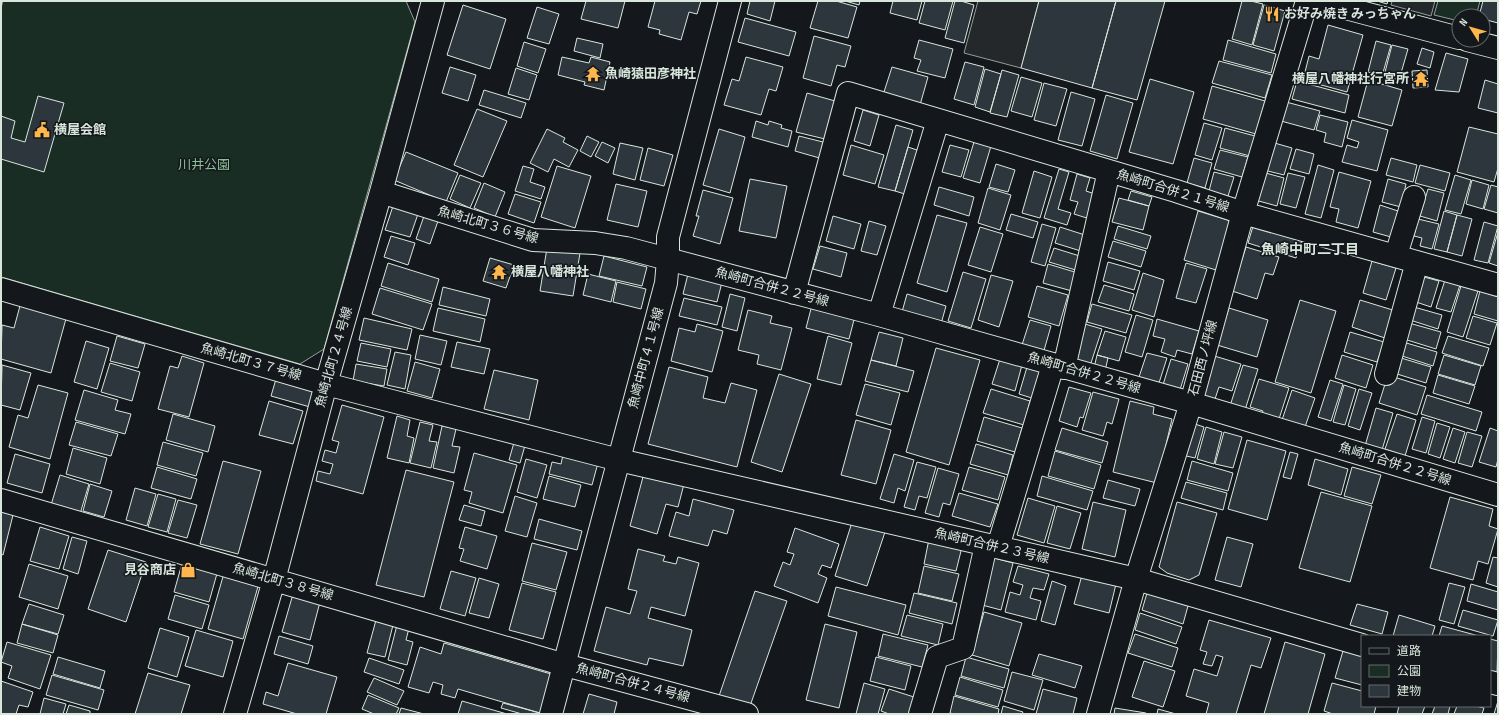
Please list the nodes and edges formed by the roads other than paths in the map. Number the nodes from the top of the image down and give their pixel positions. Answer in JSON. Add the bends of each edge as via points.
{"nodes":[{"id":1,"x":433,"y":1,"type":"edge"},
{"id":2,"x":730,"y":1,"type":"edge"},
{"id":3,"x":1307,"y":1,"type":"edge"},
{"id":4,"x":1319,"y":1,"type":"edge"},
{"id":5,"x":1451,"y":36,"type":"edge"},
{"id":6,"x":938,"y":120,"type":"junction"},
{"id":7,"x":1109,"y":171,"type":"junction"},
{"id":8,"x":381,"y":192,"type":"junction"},
{"id":9,"x":1414,"y":197,"type":"dead end"},
{"id":10,"x":1243,"y":213,"type":"junction"},
{"id":11,"x":1396,"y":256,"type":"junction"},
{"id":12,"x":668,"y":260,"type":"junction"},
{"id":13,"x":1416,"y":262,"type":"junction"},
{"id":14,"x":1498,"y":285,"type":"edge"},
{"id":15,"x":1,"y":289,"type":"edge"},
{"id":16,"x":794,"y":293,"type":"junction"},
{"id":17,"x":879,"y":316,"type":"junction"},
{"id":18,"x":1058,"y":366,"type":"junction"},
{"id":19,"x":1386,"y":374,"type":"dead end"},
{"id":20,"x":326,"y":384,"type":"junction"},
{"id":21,"x":1191,"y":403,"type":"junction"},
{"id":22,"x":620,"y":460,"type":"junction"},
{"id":23,"x":1498,"y":495,"type":"edge"},
{"id":24,"x":1,"y":500,"type":"edge"},
{"id":25,"x":992,"y":546,"type":"junction"},
{"id":26,"x":1136,"y":579,"type":"junction"},
{"id":27,"x":274,"y":580,"type":"junction"},
{"id":28,"x":1361,"y":645,"type":"edge"},
{"id":29,"x":565,"y":665,"type":"junction"},
{"id":30,"x":235,"y":714,"type":"edge"},
{"id":31,"x":551,"y":714,"type":"edge"},
{"id":32,"x":747,"y":714,"type":"edge"},
{"id":33,"x":920,"y":714,"type":"edge"},
{"id":34,"x":1098,"y":714,"type":"edge"}],
"edges":[{"from":1,"to":8,"type":"street","name":"魚崎北町２４号線"},
{"from":2,"to":12,"type":"street","name":"魚崎中町４１号線","via":[[668,237]]},
{"from":3,"to":10,"type":"street","name":"石田西ノ坪線"},
{"from":4,"to":5,"type":"street"},
{"from":6,"to":7,"type":"street","name":"魚崎町合併２１号線"},
{"from":6,"to":16,"type":"street","name":"魚崎町合併２１号線","via":[[848,93]]},
{"from":6,"to":17,"type":"street"},
{"from":7,"to":10,"type":"street","name":"魚崎町合併２１号線"},
{"from":7,"to":18,"type":"street"},
{"from":8,"to":12,"type":"street","name":"魚崎北町３６号線","via":[[533,240],[595,243],[626,248]]},
{"from":8,"to":20,"type":"street","name":"魚崎北町２４号線"},
{"from":9,"to":11,"type":"street"},
{"from":10,"to":11,"type":"street","name":"魚崎町合併２１号線"},
{"from":10,"to":21,"type":"street","name":"石田西ノ坪線"},
{"from":11,"to":13,"type":"street","name":"魚崎町合併２１号線"},
{"from":12,"to":16,"type":"street","name":"魚崎町合併２２号線"},
{"from":12,"to":22,"type":"street","name":"魚崎中町４１号線","via":[[666,283]]},
{"from":13,"to":14,"type":"street","name":"魚崎町合併２１号線"},
{"from":13,"to":19,"type":"street"},
{"from":15,"to":20,"type":"street","name":"魚崎北町３７号線"},
{"from":16,"to":17,"type":"street","name":"魚崎町合併２２号線"},
{"from":17,"to":18,"type":"street","name":"魚崎町合併２２号線"},
{"from":18,"to":21,"type":"street","name":"魚崎町合併２２号線"},
{"from":18,"to":25,"type":"street"},
{"from":20,"to":22,"type":"street","name":"魚崎北町３７号線"},
{"from":20,"to":27,"type":"street","name":"魚崎北町２４号線"},
{"from":21,"to":23,"type":"street","name":"魚崎町合併２２号線"},
{"from":21,"to":26,"type":"street","name":"石田西ノ坪線"},
{"from":22,"to":25,"type":"street","name":"魚崎町合併２３号線"},
{"from":22,"to":29,"type":"street","name":"魚崎中町４１号線"},
{"from":24,"to":27,"type":"street","name":"魚崎北町３８号線"},
{"from":25,"to":26,"type":"street","name":"魚崎町合併２３号線"},
{"from":25,"to":33,"type":"street","via":[[963,648],[937,657]]},
{"from":26,"to":28,"type":"street","name":"魚崎町合併２３号線"},
{"from":26,"to":34,"type":"street","name":"石田西ノ坪線"},
{"from":27,"to":29,"type":"street","name":"魚崎北町３８号線"},
{"from":27,"to":30,"type":"street","name":"魚崎北町２４号線"},
{"from":29,"to":31,"type":"street","name":"魚崎中町４１号線"},
{"from":29,"to":32,"type":"street","name":"魚崎町合併２４号線"}]}
